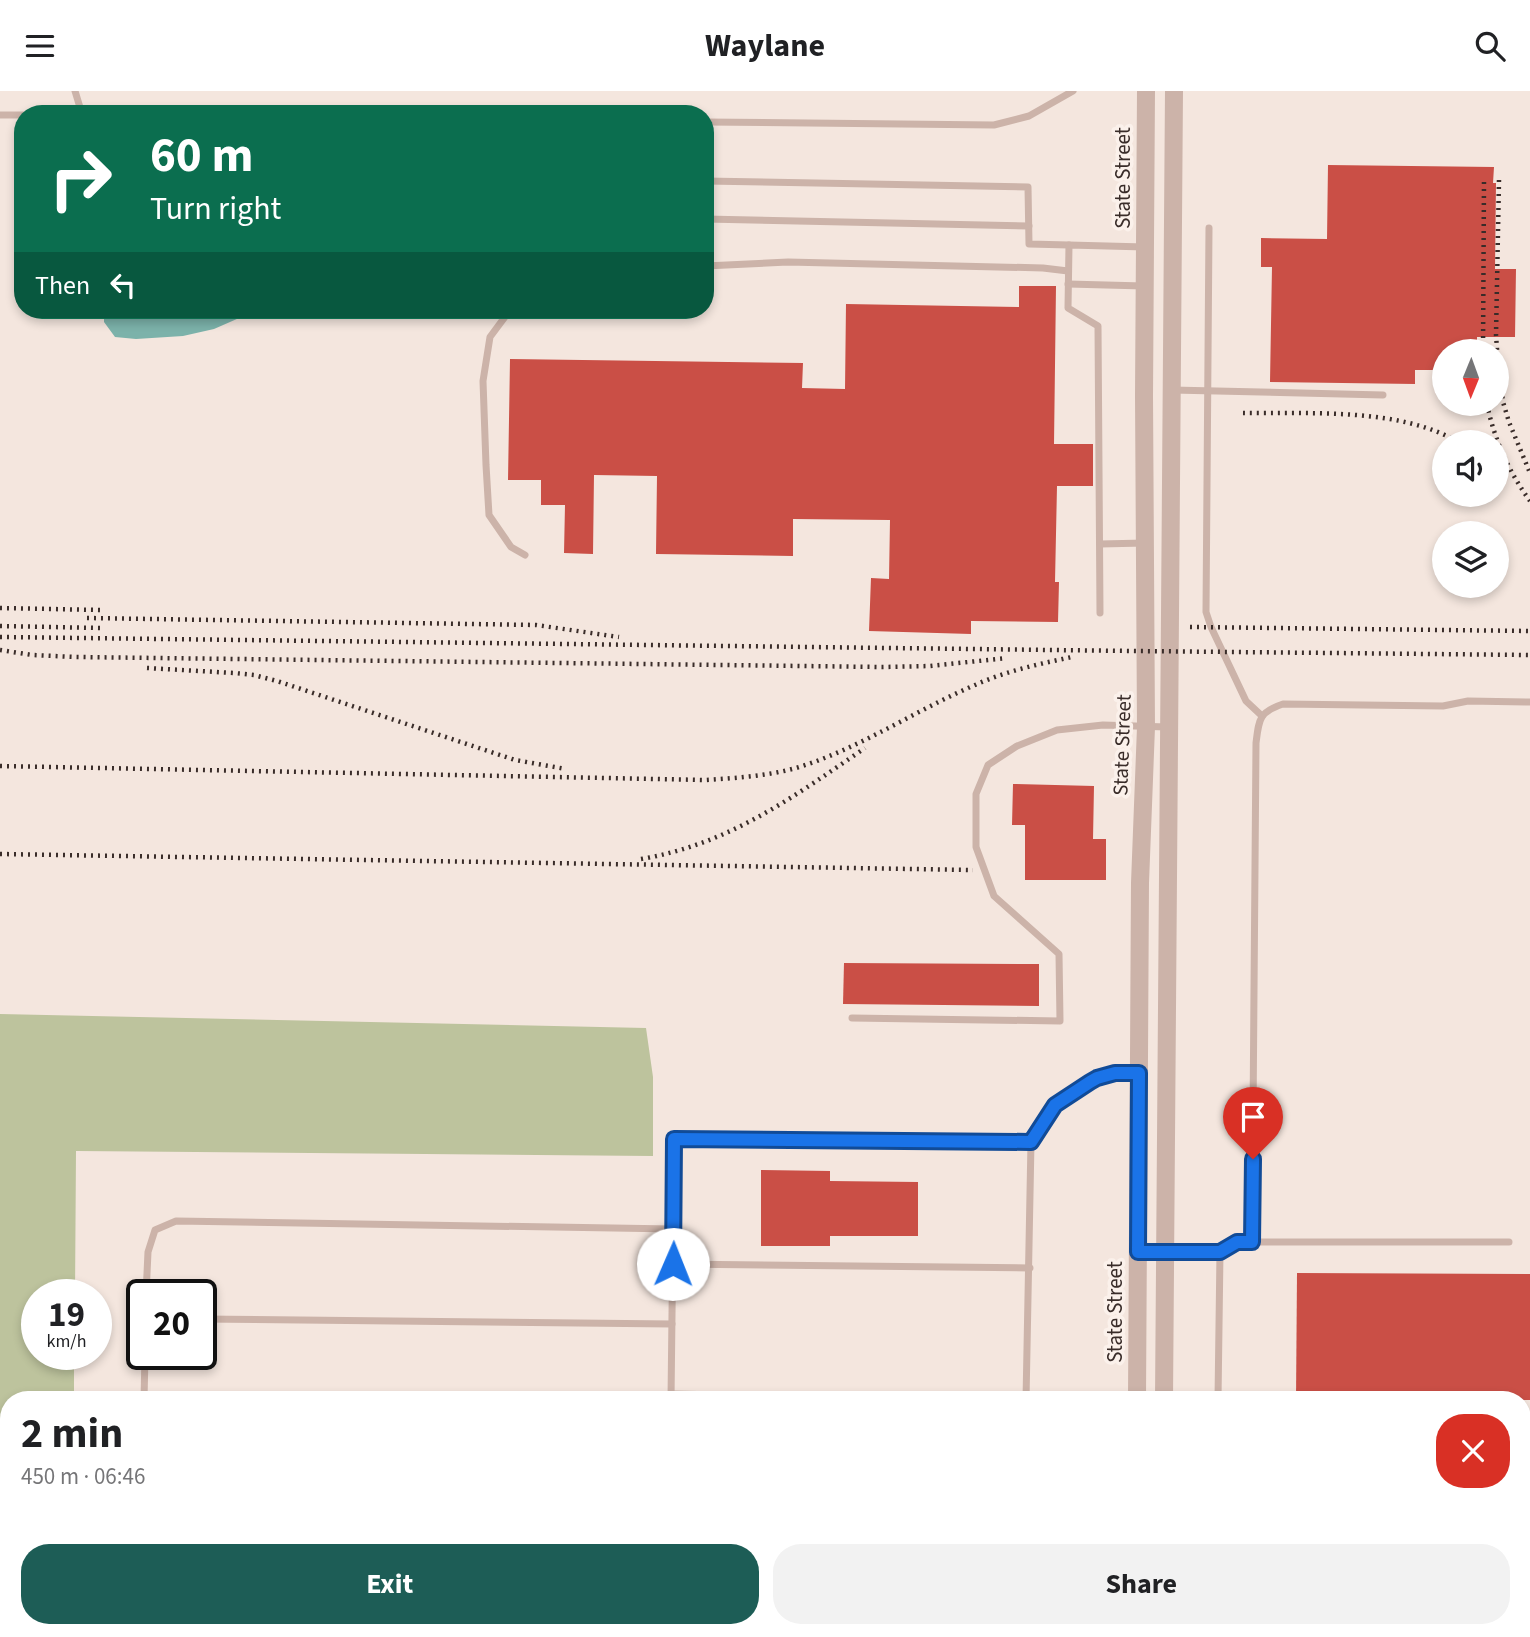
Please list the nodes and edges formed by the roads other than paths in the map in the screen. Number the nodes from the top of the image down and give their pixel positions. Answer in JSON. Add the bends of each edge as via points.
{"nodes":[{"id":1,"x":1073,"y":91,"type":"edge"},
{"id":2,"x":1146,"y":91,"type":"edge"},
{"id":3,"x":1174,"y":91,"type":"edge"},
{"id":4,"x":714,"y":122,"type":"edge"},
{"id":5,"x":714,"y":181,"type":"edge"},
{"id":6,"x":714,"y":219,"type":"edge"},
{"id":7,"x":1029,"y":226,"type":"junction"},
{"id":8,"x":1209,"y":228,"type":"dead end"},
{"id":9,"x":1069,"y":245,"type":"junction"},
{"id":10,"x":1145,"y":247,"type":"junction"},
{"id":11,"x":714,"y":266,"type":"edge"},
{"id":12,"x":1068,"y":271,"type":"junction"},
{"id":13,"x":1068,"y":283,"type":"junction"},
{"id":14,"x":1145,"y":286,"type":"junction"},
{"id":15,"x":504,"y":319,"type":"edge"},
{"id":16,"x":1171,"y":390,"type":"junction"},
{"id":17,"x":1208,"y":390,"type":"junction"},
{"id":18,"x":1383,"y":395,"type":"dead end"},
{"id":19,"x":1145,"y":543,"type":"junction"},
{"id":20,"x":1100,"y":544,"type":"junction"},
{"id":21,"x":525,"y":555,"type":"dead end"},
{"id":22,"x":1100,"y":613,"type":"dead end"},
{"id":23,"x":1530,"y":702,"type":"edge"},
{"id":24,"x":1262,"y":716,"type":"junction"},
{"id":25,"x":1146,"y":727,"type":"junction"},
{"id":26,"x":1168,"y":727,"type":"junction"},
{"id":27,"x":852,"y":1018,"type":"dead end"},
{"id":28,"x":1139,"y":1073,"type":"junction"},
{"id":29,"x":1031,"y":1142,"type":"junction"},
{"id":30,"x":673,"y":1229,"type":"junction"},
{"id":31,"x":1252,"y":1242,"type":"junction"},
{"id":32,"x":1509,"y":1242,"type":"dead end"},
{"id":33,"x":1138,"y":1252,"type":"junction"},
{"id":34,"x":1165,"y":1252,"type":"junction"},
{"id":35,"x":1220,"y":1252,"type":"junction"},
{"id":36,"x":673,"y":1264,"type":"junction"},
{"id":37,"x":1030,"y":1268,"type":"junction"},
{"id":38,"x":147,"y":1279,"type":"edge"},
{"id":39,"x":217,"y":1319,"type":"edge"},
{"id":40,"x":672,"y":1324,"type":"junction"},
{"id":41,"x":145,"y":1370,"type":"edge"},
{"id":42,"x":144,"y":1391,"type":"edge"},
{"id":43,"x":671,"y":1391,"type":"edge"},
{"id":44,"x":1026,"y":1391,"type":"edge"},
{"id":45,"x":1137,"y":1391,"type":"edge"},
{"id":46,"x":1164,"y":1391,"type":"edge"},
{"id":47,"x":1218,"y":1391,"type":"edge"}],
"edges":[{"from":1,"to":4,"type":"lane","via":[[1029,116],[995,125]]},
{"from":2,"to":10,"type":"street","name":"State Street"},
{"from":3,"to":16,"type":"street"},
{"from":5,"to":7,"type":"lane","via":[[1028,187]]},
{"from":6,"to":7,"type":"lane"},
{"from":7,"to":9,"type":"lane","via":[[1029,244]]},
{"from":8,"to":17,"type":"lane"},
{"from":9,"to":10,"type":"lane"},
{"from":9,"to":12,"type":"lane"},
{"from":10,"to":14,"type":"street","name":"State Street"},
{"from":11,"to":12,"type":"lane","via":[[788,262]]},
{"from":12,"to":13,"type":"lane"},
{"from":13,"to":14,"type":"lane"},
{"from":13,"to":20,"type":"lane","via":[[1068,308],[1098,326]]},
{"from":14,"to":19,"type":"street","name":"State Street"},
{"from":15,"to":21,"type":"lane","via":[[491,337],[483,381],[489,515],[511,547]]},
{"from":16,"to":17,"type":"lane"},
{"from":16,"to":26,"type":"street"},
{"from":17,"to":18,"type":"lane"},
{"from":17,"to":24,"type":"lane","via":[[1206,612],[1246,701]]},
{"from":19,"to":20,"type":"lane"},
{"from":19,"to":25,"type":"street","name":"State Street"},
{"from":20,"to":22,"type":"lane"},
{"from":23,"to":24,"type":"lane","via":[[1283,704]]},
{"from":24,"to":31,"type":"lane","via":[[1256,743]]},
{"from":25,"to":26,"type":"lane"},
{"from":25,"to":27,"type":"lane","via":[[1057,730],[1017,746],[988,765],[976,795],[976,847],[994,896],[1059,954],[1060,1021]]},
{"from":25,"to":28,"type":"street","name":"State Street"},
{"from":26,"to":34,"type":"street"},
{"from":28,"to":29,"type":"lane","via":[[1115,1073],[1090,1082],[1055,1105]]},
{"from":28,"to":33,"type":"street","name":"State Street"},
{"from":29,"to":30,"type":"lane","via":[[674,1139]]},
{"from":29,"to":37,"type":"lane"},
{"from":30,"to":36,"type":"lane"},
{"from":30,"to":38,"type":"lane","via":[[176,1221],[155,1230]]},
{"from":31,"to":32,"type":"lane"},
{"from":31,"to":35,"type":"lane","via":[[1237,1242]]},
{"from":33,"to":34,"type":"lane"},
{"from":33,"to":45,"type":"street","name":"State Street"},
{"from":34,"to":35,"type":"lane"},
{"from":34,"to":46,"type":"street"},
{"from":35,"to":47,"type":"lane"},
{"from":36,"to":37,"type":"lane"},
{"from":36,"to":40,"type":"lane"},
{"from":37,"to":44,"type":"lane"},
{"from":39,"to":40,"type":"lane"},
{"from":40,"to":43,"type":"lane"},
{"from":41,"to":42,"type":"lane"}]}
